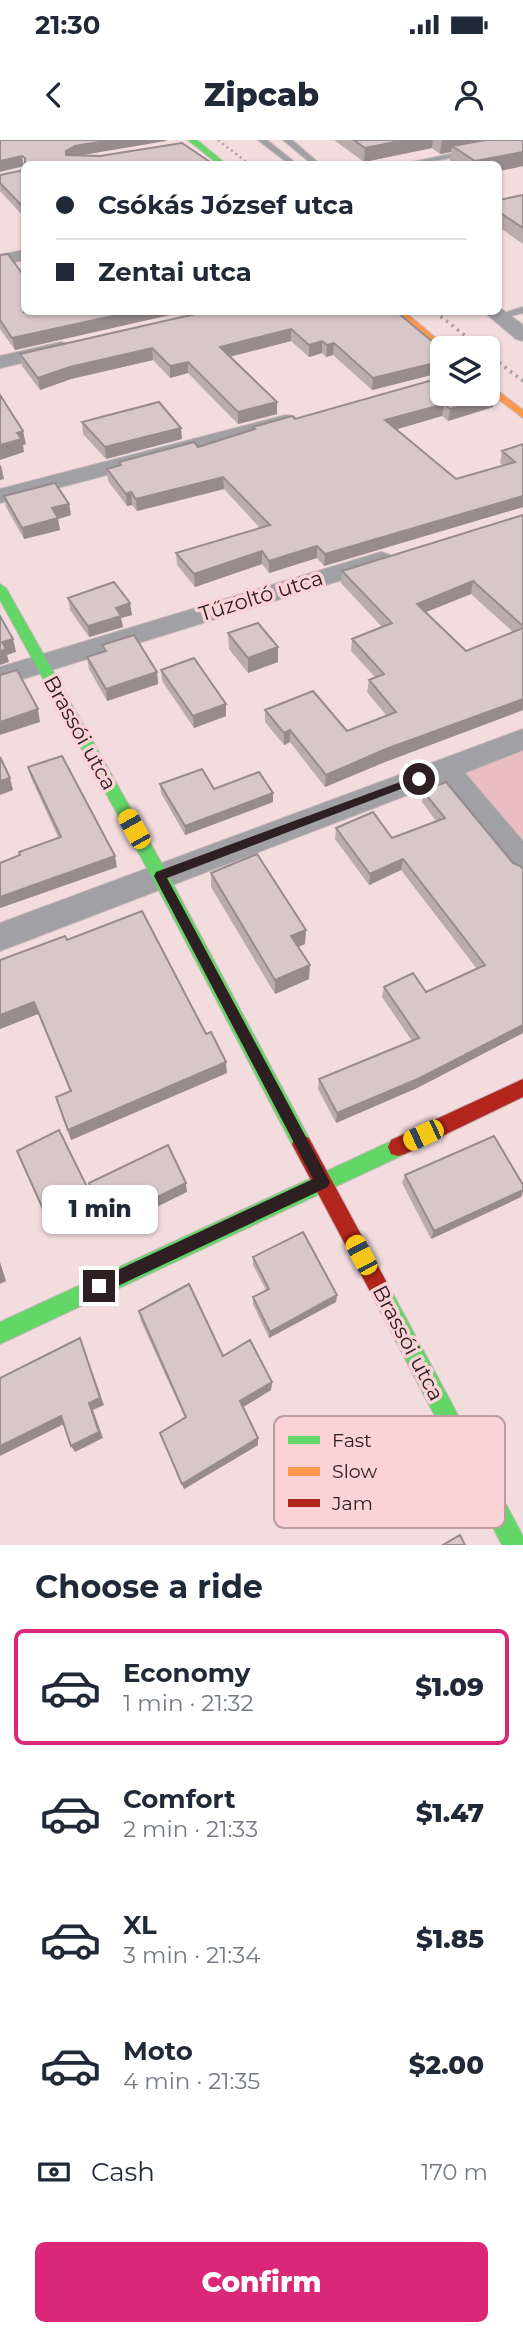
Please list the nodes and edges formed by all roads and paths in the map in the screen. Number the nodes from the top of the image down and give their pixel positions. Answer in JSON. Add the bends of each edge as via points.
{"nodes":[{"id":1,"x":262,"y":140,"type":"edge"},
{"id":2,"x":287,"y":140,"type":"edge"},
{"id":3,"x":191,"y":143,"type":"edge"},
{"id":4,"x":484,"y":149,"type":"edge"},
{"id":5,"x":218,"y":161,"type":"edge"},
{"id":6,"x":289,"y":161,"type":"edge"},
{"id":7,"x":312,"y":161,"type":"edge"},
{"id":8,"x":422,"y":161,"type":"edge"},
{"id":9,"x":21,"y":256,"type":"edge"},
{"id":10,"x":0,"y":260,"type":"edge"},
{"id":11,"x":523,"y":310,"type":"edge"},
{"id":12,"x":502,"y":313,"type":"edge"},
{"id":13,"x":404,"y":315,"type":"edge"},
{"id":14,"x":498,"y":315,"type":"edge"},
{"id":15,"x":523,"y":335,"type":"edge"},
{"id":16,"x":430,"y":337,"type":"edge"},
{"id":17,"x":81,"y":343,"type":"edge"},
{"id":18,"x":0,"y":362,"type":"edge"},
{"id":19,"x":500,"y":396,"type":"edge"},
{"id":20,"x":309,"y":415,"type":"edge"},
{"id":21,"x":523,"y":415,"type":"edge"},
{"id":22,"x":0,"y":496,"type":"edge"},
{"id":23,"x":406,"y":552,"type":"edge"},
{"id":24,"x":0,"y":588,"type":"edge"},
{"id":25,"x":41,"y":664,"type":"junction"},
{"id":26,"x":0,"y":677,"type":"edge"},
{"id":27,"x":523,"y":739,"type":"edge"},
{"id":28,"x":444,"y":769,"type":"junction"},
{"id":29,"x":523,"y":863,"type":"edge"},
{"id":30,"x":160,"y":876,"type":"junction"},
{"id":31,"x":0,"y":937,"type":"edge"},
{"id":32,"x":523,"y":1088,"type":"edge"},
{"id":33,"x":323,"y":1182,"type":"junction"},
{"id":34,"x":0,"y":1333,"type":"edge"},
{"id":35,"x":447,"y":1416,"type":"edge"},
{"id":36,"x":505,"y":1526,"type":"edge"},
{"id":37,"x":515,"y":1545,"type":"edge"}],
"edges":[{"from":1,"to":6,"type":"lane"},
{"from":2,"to":7,"type":"lane"},
{"from":3,"to":5,"type":"street"},
{"from":4,"to":8,"type":"lane"},
{"from":9,"to":10,"type":"street"},
{"from":11,"to":12,"type":"lane"},
{"from":13,"to":16,"type":"street"},
{"from":14,"to":15,"type":"street"},
{"from":17,"to":18,"type":"street"},
{"from":19,"to":21,"type":"street"},
{"from":20,"to":22,"type":"street"},
{"from":23,"to":25,"type":"street","name":"Tűzoltó utca"},
{"from":24,"to":25,"type":"street","name":"Brassói utca"},
{"from":25,"to":26,"type":"street","name":"Tűzoltó utca"},
{"from":25,"to":30,"type":"street","name":"Brassói utca"},
{"from":27,"to":28,"type":"street"},
{"from":28,"to":29,"type":"street"},
{"from":28,"to":30,"type":"street"},
{"from":30,"to":31,"type":"street"},
{"from":30,"to":33,"type":"street","name":"Brassói utca"},
{"from":32,"to":33,"type":"street"},
{"from":33,"to":34,"type":"street"},
{"from":33,"to":35,"type":"street","name":"Brassói utca"},
{"from":36,"to":37,"type":"street","name":"Brassói utca"}]}
